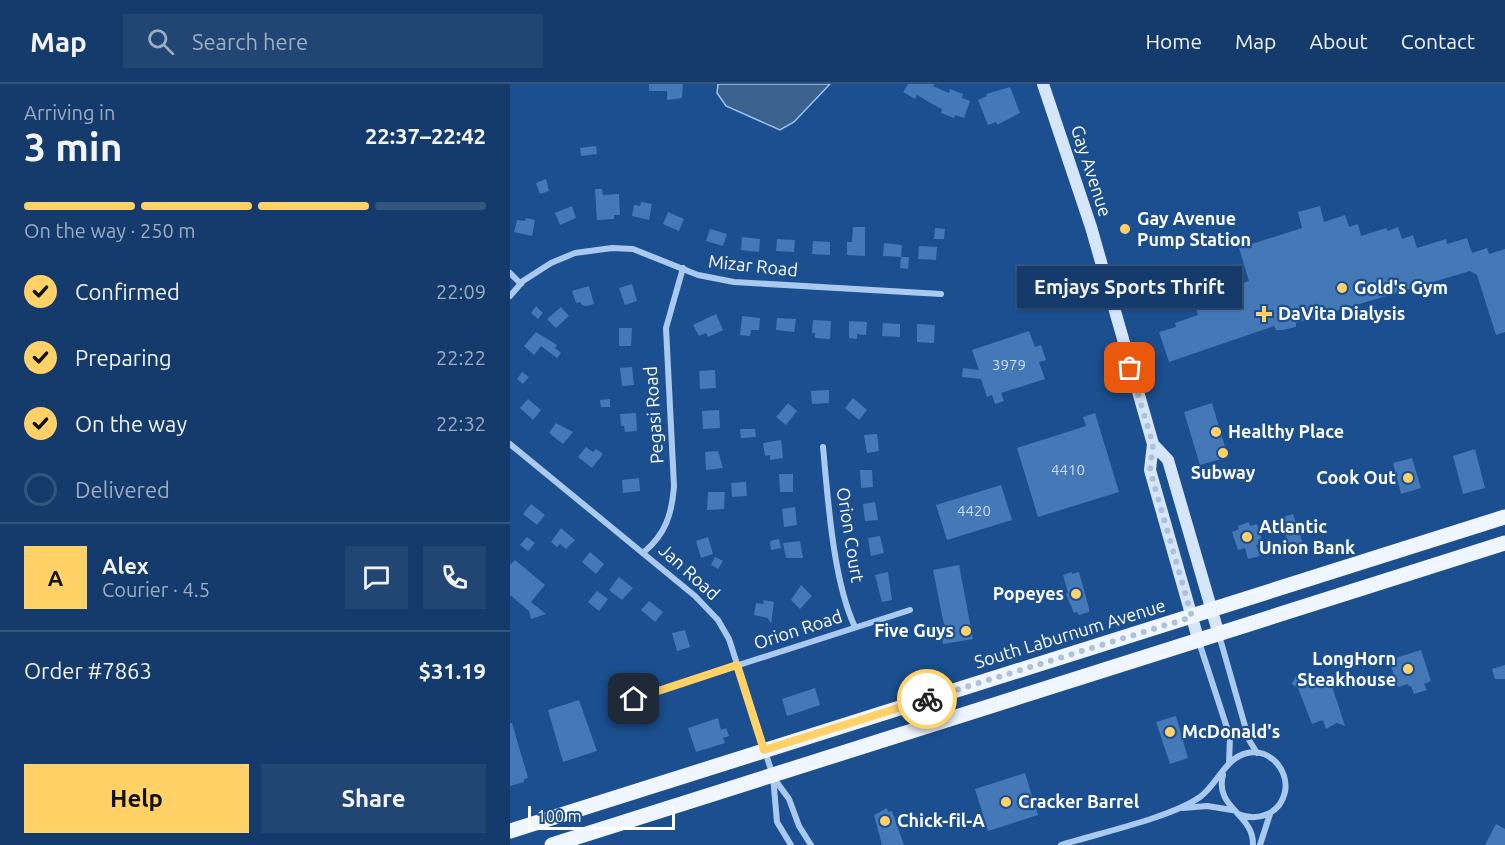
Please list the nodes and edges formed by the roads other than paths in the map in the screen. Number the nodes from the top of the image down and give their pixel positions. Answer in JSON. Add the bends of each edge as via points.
{"nodes":[{"id":1,"x":1043,"y":84,"type":"edge"},
{"id":2,"x":683,"y":268,"type":"junction"},
{"id":3,"x":510,"y":273,"type":"edge"},
{"id":4,"x":521,"y":284,"type":"junction"},
{"id":5,"x":941,"y":294,"type":"dead end"},
{"id":6,"x":510,"y":296,"type":"edge"},
{"id":7,"x":510,"y":444,"type":"edge"},
{"id":8,"x":1153,"y":444,"type":"junction"},
{"id":9,"x":823,"y":447,"type":"dead end"},
{"id":10,"x":1505,"y":517,"type":"edge"},
{"id":11,"x":1505,"y":543,"type":"edge"},
{"id":12,"x":644,"y":552,"type":"junction"},
{"id":13,"x":910,"y":610,"type":"dead end"},
{"id":14,"x":1211,"y":611,"type":"junction"},
{"id":15,"x":1192,"y":617,"type":"junction"},
{"id":16,"x":855,"y":627,"type":"junction"},
{"id":17,"x":1219,"y":635,"type":"junction"},
{"id":18,"x":1199,"y":642,"type":"junction"},
{"id":19,"x":737,"y":665,"type":"junction"},
{"id":20,"x":627,"y":701,"type":"dead end"},
{"id":21,"x":764,"y":750,"type":"junction"},
{"id":22,"x":1257,"y":753,"type":"junction"},
{"id":23,"x":1229,"y":763,"type":"junction"},
{"id":24,"x":1224,"y":772,"type":"junction"},
{"id":25,"x":773,"y":776,"type":"junction"},
{"id":26,"x":1179,"y":808,"type":"junction"},
{"id":27,"x":1232,"y":810,"type":"junction"},
{"id":28,"x":1270,"y":813,"type":"junction"},
{"id":29,"x":1238,"y":814,"type":"junction"},
{"id":30,"x":510,"y":831,"type":"edge"},
{"id":31,"x":552,"y":845,"type":"edge"},
{"id":32,"x":791,"y":845,"type":"edge"},
{"id":33,"x":811,"y":845,"type":"edge"},
{"id":34,"x":1061,"y":845,"type":"edge"},
{"id":35,"x":1253,"y":845,"type":"edge"},
{"id":36,"x":1260,"y":845,"type":"edge"}],
"edges":[{"from":1,"to":8,"type":"street","name":"Gay Avenue","via":[[1091,227]]},
{"from":2,"to":4,"type":"street","name":"Mizar Road","via":[[633,249],[594,249],[551,263]]},
{"from":2,"to":5,"type":"street","name":"Mizar Road","via":[[699,275],[753,284]]},
{"from":2,"to":12,"type":"street","name":"Pegasi Road","via":[[666,328],[672,506],[664,529]]},
{"from":3,"to":4,"type":"street"},
{"from":4,"to":6,"type":"street","name":"Mizar Road"},
{"from":7,"to":12,"type":"street","name":"Jan Road"},
{"from":8,"to":14,"type":"street","name":"Gay Avenue","via":[[1168,460]]},
{"from":8,"to":15,"type":"street","name":"Gay Avenue","via":[[1150,470]]},
{"from":9,"to":16,"type":"street","name":"Orion Court","via":[[835,553]]},
{"from":10,"to":14,"type":"main road","name":"South Laburnum Avenue"},
{"from":11,"to":17,"type":"main road"},
{"from":12,"to":19,"type":"street","name":"Jan Road","via":[[718,620]]},
{"from":13,"to":16,"type":"street","name":"Orion Road"},
{"from":14,"to":15,"type":"main road","name":"South Laburnum Avenue"},
{"from":14,"to":17,"type":"street","name":"Gay Avenue"},
{"from":15,"to":18,"type":"street","name":"Gay Avenue"},
{"from":15,"to":21,"type":"main road","name":"South Laburnum Avenue"},
{"from":16,"to":19,"type":"street","name":"Orion Road"},
{"from":17,"to":18,"type":"main road"},
{"from":17,"to":22,"type":"street","via":[[1249,740]]},
{"from":18,"to":23,"type":"street","via":[[1230,737]]},
{"from":18,"to":25,"type":"main road"},
{"from":19,"to":20,"type":"street","name":"Orion Road"},
{"from":19,"to":21,"type":"street","name":"Jan Road"},
{"from":21,"to":25,"type":"street","name":"Jan Road"},
{"from":21,"to":30,"type":"main road","name":"South Laburnum Avenue"},
{"from":22,"to":23,"type":"street","via":[[1247,753]]},
{"from":22,"to":28,"type":"street","via":[[1274,760],[1285,776],[1284,797]]},
{"from":23,"to":24,"type":"street"},
{"from":24,"to":26,"type":"street","via":[[1202,796]]},
{"from":24,"to":27,"type":"street","via":[[1221,791]]},
{"from":25,"to":31,"type":"main road"},
{"from":25,"to":32,"type":"street","via":[[777,822]]},
{"from":25,"to":33,"type":"street","via":[[789,798]]},
{"from":26,"to":27,"type":"street","via":[[1207,806]]},
{"from":26,"to":34,"type":"street"},
{"from":27,"to":29,"type":"street"},
{"from":28,"to":29,"type":"street","via":[[1254,818]]},
{"from":28,"to":36,"type":"street"},
{"from":29,"to":35,"type":"street","via":[[1245,820]]}]}
